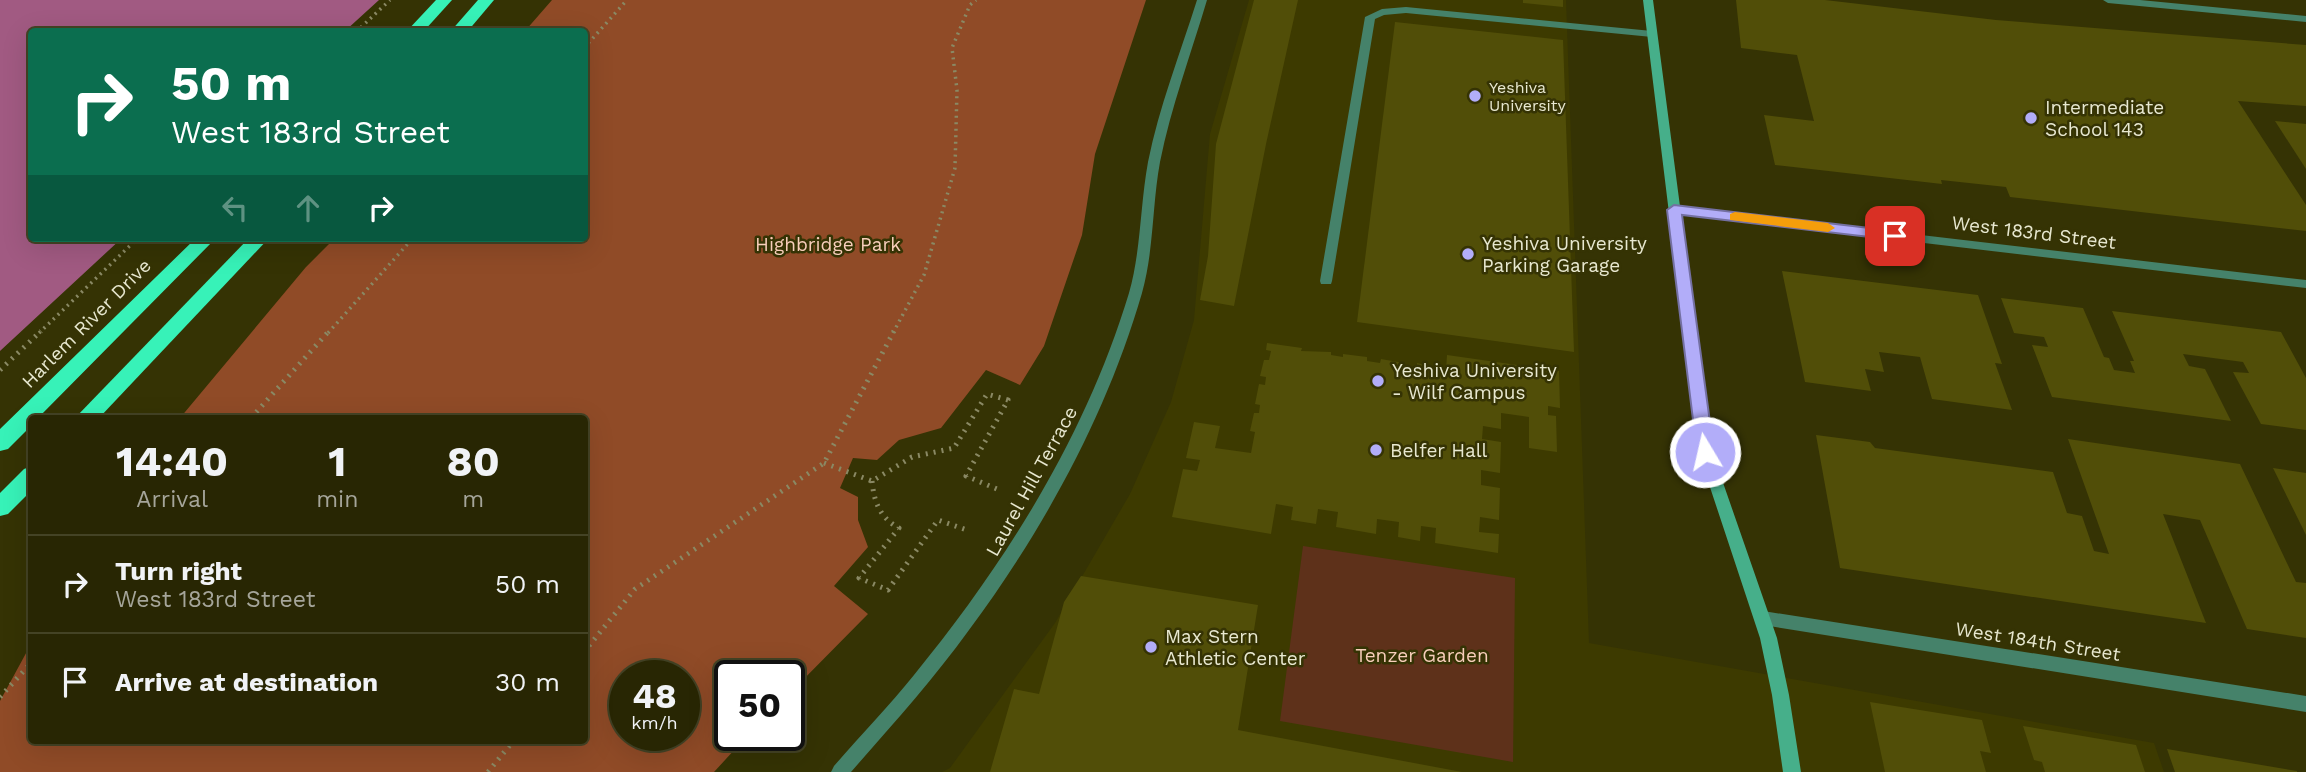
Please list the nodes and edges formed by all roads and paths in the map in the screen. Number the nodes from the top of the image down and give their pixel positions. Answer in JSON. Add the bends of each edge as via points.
{"nodes":[{"id":1,"x":390,"y":0,"type":"edge"},
{"id":2,"x":444,"y":0,"type":"edge"},
{"id":3,"x":486,"y":0,"type":"edge"},
{"id":4,"x":627,"y":0,"type":"edge"},
{"id":5,"x":976,"y":0,"type":"edge"},
{"id":6,"x":1202,"y":0,"type":"edge"},
{"id":7,"x":1648,"y":0,"type":"edge"},
{"id":8,"x":2108,"y":0,"type":"edge"},
{"id":9,"x":2306,"y":19,"type":"edge"},
{"id":10,"x":360,"y":28,"type":"edge"},
{"id":11,"x":418,"y":28,"type":"edge"},
{"id":12,"x":461,"y":28,"type":"edge"},
{"id":13,"x":1652,"y":34,"type":"junction"},
{"id":14,"x":588,"y":44,"type":"edge"},
{"id":15,"x":1674,"y":210,"type":"junction"},
{"id":16,"x":134,"y":242,"type":"edge"},
{"id":17,"x":203,"y":242,"type":"edge"},
{"id":18,"x":256,"y":242,"type":"edge"},
{"id":19,"x":409,"y":242,"type":"edge"},
{"id":20,"x":1325,"y":281,"type":"dead end"},
{"id":21,"x":2306,"y":284,"type":"edge"},
{"id":22,"x":0,"y":370,"type":"edge"},
{"id":23,"x":28,"y":415,"type":"edge"},
{"id":24,"x":28,"y":415,"type":"edge"},
{"id":25,"x":89,"y":415,"type":"edge"},
{"id":26,"x":254,"y":415,"type":"edge"},
{"id":27,"x":0,"y":443,"type":"edge"},
{"id":28,"x":824,"y":463,"type":"junction"},
{"id":29,"x":28,"y":479,"type":"edge"},
{"id":30,"x":872,"y":481,"type":"junction"},
{"id":31,"x":998,"y":489,"type":"dead end"},
{"id":32,"x":0,"y":507,"type":"edge"},
{"id":33,"x":967,"y":530,"type":"dead end"},
{"id":34,"x":1763,"y":618,"type":"junction"},
{"id":35,"x":588,"y":647,"type":"edge"},
{"id":36,"x":28,"y":666,"type":"edge"},
{"id":37,"x":0,"y":697,"type":"edge"},
{"id":38,"x":2306,"y":704,"type":"edge"},
{"id":39,"x":511,"y":744,"type":"edge"},
{"id":40,"x":488,"y":772,"type":"edge"},
{"id":41,"x":840,"y":772,"type":"edge"},
{"id":42,"x":1792,"y":772,"type":"edge"}],
"edges":[{"from":1,"to":10,"type":"path"},
{"from":2,"to":11,"type":"highway"},
{"from":3,"to":12,"type":"highway"},
{"from":4,"to":14,"type":"path"},
{"from":5,"to":28,"type":"path","via":[[952,48],[957,90],[955,168],[924,275]]},
{"from":6,"to":41,"type":"street","name":"Laurel Hill Terrace","via":[[1158,146],[1136,293],[1091,416],[1037,517],[1000,574],[929,670]]},
{"from":7,"to":13,"type":"main road"},
{"from":8,"to":9,"type":"street"},
{"from":13,"to":15,"type":"main road"},
{"from":13,"to":20,"type":"street","via":[[1406,10],[1370,17]]},
{"from":15,"to":21,"type":"street","name":"West 183rd Street"},
{"from":15,"to":34,"type":"main road","via":[[1705,452]]},
{"from":16,"to":22,"type":"path"},
{"from":17,"to":23,"type":"highway","name":"Harlem River Drive"},
{"from":18,"to":25,"type":"highway"},
{"from":19,"to":26,"type":"path"},
{"from":24,"to":27,"type":"highway","name":"Harlem River Drive"},
{"from":28,"to":30,"type":"path"},
{"from":28,"to":35,"type":"path","via":[[635,589]]},
{"from":29,"to":32,"type":"highway"},
{"from":30,"to":31,"type":"path","via":[[912,457],[954,448],[987,394],[1008,400],[966,475]]},
{"from":30,"to":33,"type":"path","via":[[885,522],[899,528],[859,578],[888,590],[938,520]]},
{"from":34,"to":38,"type":"street","name":"West 184th Street"},
{"from":34,"to":42,"type":"main road","via":[[1778,677]]},
{"from":36,"to":37,"type":"path"},
{"from":39,"to":40,"type":"path"}]}
